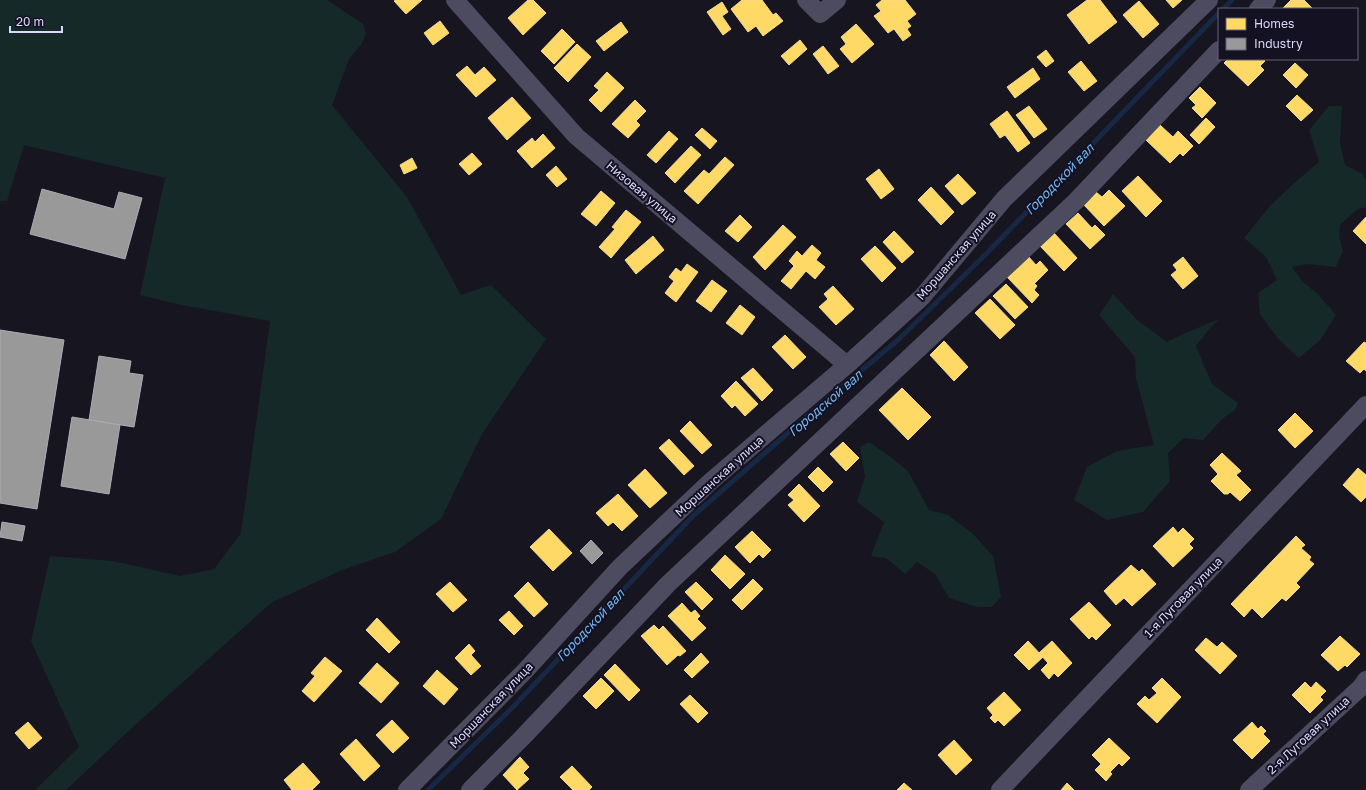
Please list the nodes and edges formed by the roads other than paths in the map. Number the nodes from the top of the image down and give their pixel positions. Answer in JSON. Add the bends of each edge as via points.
{"nodes":[{"id":1,"x":455,"y":0,"type":"edge"},
{"id":2,"x":806,"y":0,"type":"edge"},
{"id":3,"x":837,"y":0,"type":"edge"},
{"id":4,"x":1209,"y":0,"type":"edge"},
{"id":5,"x":1267,"y":0,"type":"edge"},
{"id":6,"x":1259,"y":8,"type":"edge"},
{"id":7,"x":1218,"y":51,"type":"edge"},
{"id":8,"x":847,"y":365,"type":"junction"},
{"id":9,"x":1366,"y":405,"type":"edge"},
{"id":10,"x":1366,"y":680,"type":"edge"},
{"id":11,"x":407,"y":790,"type":"edge"},
{"id":12,"x":470,"y":790,"type":"edge"},
{"id":13,"x":1000,"y":790,"type":"edge"},
{"id":14,"x":1249,"y":790,"type":"edge"}],
"edges":[{"from":1,"to":8,"type":"street","name":"Низовая улица","via":[[576,136]]},
{"from":2,"to":3,"type":"street","via":[[820,14]]},
{"from":4,"to":8,"type":"street","name":"Моршанская улица","via":[[1004,199],[922,296]]},
{"from":5,"to":6,"type":"street"},
{"from":7,"to":12,"type":"street","via":[[1076,201],[668,584]]},
{"from":8,"to":11,"type":"street","name":"Моршанская улица","via":[[710,482],[620,567],[524,672]]},
{"from":9,"to":13,"type":"street","name":"1-я Луговая улица"},
{"from":10,"to":14,"type":"street","name":"2-я Луговая улица"}]}
